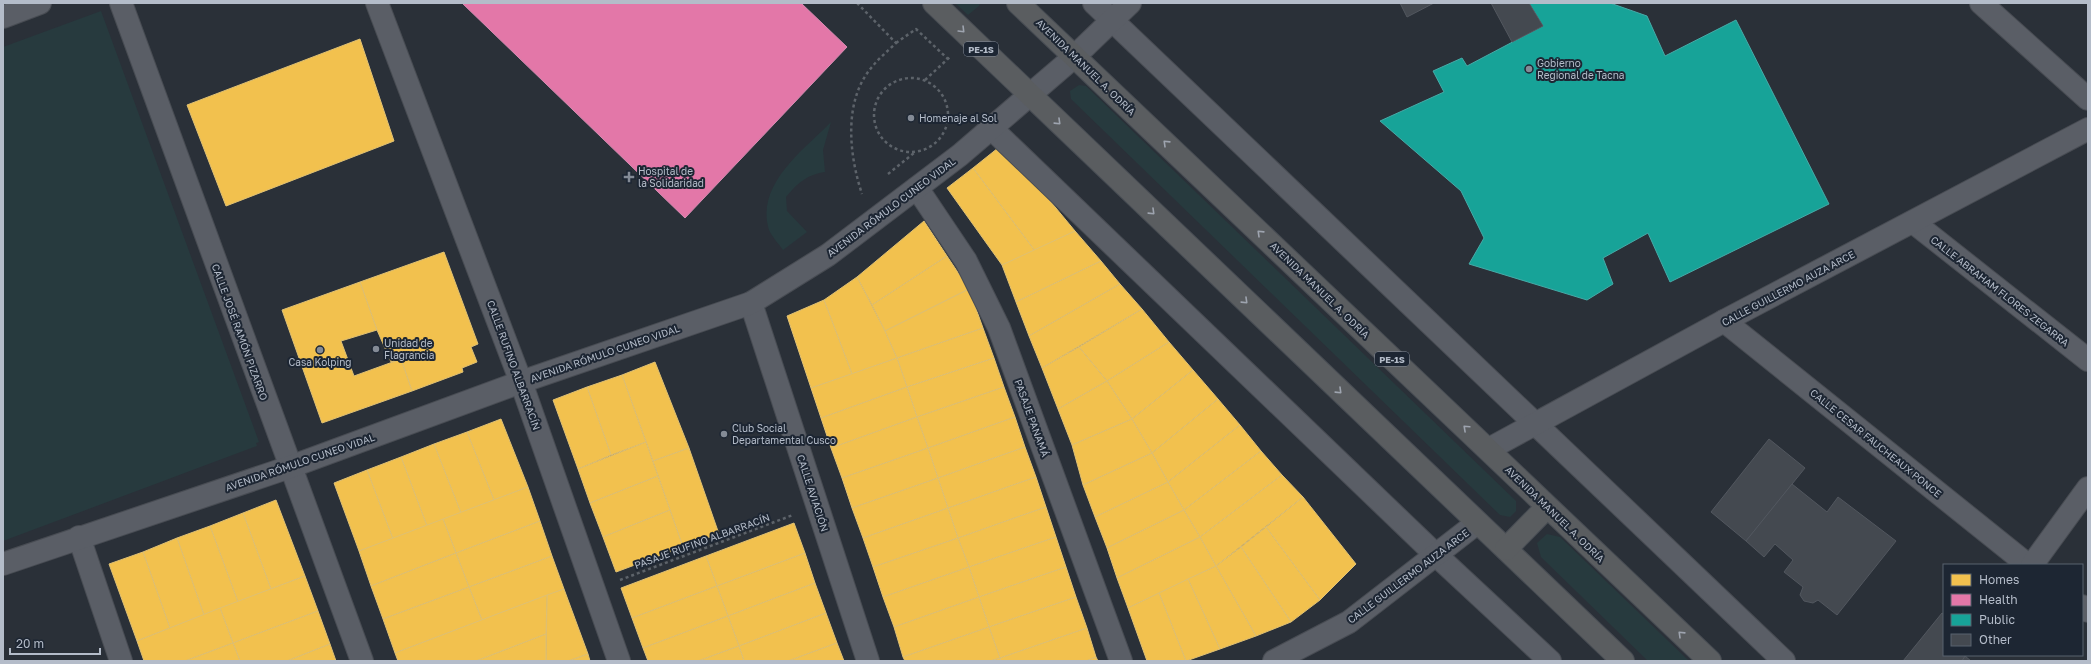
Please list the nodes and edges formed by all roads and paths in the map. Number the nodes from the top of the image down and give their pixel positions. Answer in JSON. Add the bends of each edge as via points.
{"nodes":[{"id":1,"x":40,"y":3,"type":"edge"},
{"id":2,"x":120,"y":3,"type":"edge"},
{"id":3,"x":377,"y":3,"type":"edge"},
{"id":4,"x":857,"y":3,"type":"edge"},
{"id":5,"x":934,"y":3,"type":"edge"},
{"id":6,"x":1018,"y":3,"type":"edge"},
{"id":7,"x":1094,"y":3,"type":"edge"},
{"id":8,"x":1130,"y":3,"type":"edge"},
{"id":9,"x":1981,"y":3,"type":"edge"},
{"id":10,"x":3,"y":17,"type":"edge"},
{"id":11,"x":1112,"y":22,"type":"junction"},
{"id":12,"x":896,"y":43,"type":"junction"},
{"id":13,"x":1074,"y":57,"type":"junction"},
{"id":14,"x":948,"y":59,"type":"dead end"},
{"id":15,"x":1030,"y":95,"type":"junction"},
{"id":16,"x":2088,"y":99,"type":"edge"},
{"id":17,"x":948,"y":109,"type":"joint"},
{"id":18,"x":991,"y":128,"type":"junction"},
{"id":19,"x":2088,"y":129,"type":"edge"},
{"id":20,"x":917,"y":188,"type":"junction"},
{"id":21,"x":862,"y":194,"type":"dead end"},
{"id":22,"x":1913,"y":222,"type":"junction"},
{"id":23,"x":751,"y":303,"type":"junction"},
{"id":24,"x":1724,"y":321,"type":"junction"},
{"id":25,"x":2088,"y":360,"type":"edge"},
{"id":26,"x":521,"y":382,"type":"junction"},
{"id":27,"x":1534,"y":423,"type":"junction"},
{"id":28,"x":1489,"y":449,"type":"junction"},
{"id":29,"x":290,"y":467,"type":"junction"},
{"id":30,"x":2088,"y":488,"type":"edge"},
{"id":31,"x":817,"y":506,"type":"junction"},
{"id":32,"x":1547,"y":507,"type":"junction"},
{"id":33,"x":1476,"y":523,"type":"junction"},
{"id":34,"x":79,"y":538,"type":"junction"},
{"id":35,"x":1506,"y":549,"type":"junction"},
{"id":36,"x":1436,"y":555,"type":"junction"},
{"id":37,"x":3,"y":564,"type":"edge"},
{"id":38,"x":2027,"y":564,"type":"edge"},
{"id":39,"x":2033,"y":564,"type":"edge"},
{"id":40,"x":593,"y":590,"type":"junction"},
{"id":41,"x":122,"y":661,"type":"edge"},
{"id":42,"x":362,"y":661,"type":"edge"},
{"id":43,"x":619,"y":661,"type":"edge"},
{"id":44,"x":868,"y":661,"type":"edge"},
{"id":45,"x":1121,"y":661,"type":"edge"},
{"id":46,"x":1274,"y":661,"type":"edge"},
{"id":47,"x":1550,"y":661,"type":"edge"},
{"id":48,"x":1623,"y":661,"type":"edge"},
{"id":49,"x":1710,"y":661,"type":"edge"},
{"id":50,"x":1784,"y":661,"type":"edge"}],
"edges":[{"from":1,"to":10,"type":"street"},
{"from":2,"to":29,"type":"street","name":"CALLE JOSÉ RAMÓN PIZARRO"},
{"from":3,"to":26,"type":"street","name":"CALLE RUFINO ALBARRACÍN"},
{"from":4,"to":12,"type":"path"},
{"from":5,"to":15,"type":"highway","number":"PE-1S","one_way":true},
{"from":6,"to":13,"type":"highway","name":"AVENIDA MANUEL A. ODRÍA","number":"PE-1S"},
{"from":7,"to":11,"type":"street"},
{"from":8,"to":11,"type":"street","name":"AVENIDA RÓMULO CUNEO VIDAL"},
{"from":9,"to":16,"type":"street"},
{"from":11,"to":13,"type":"street","name":"AVENIDA RÓMULO CUNEO VIDAL"},
{"from":11,"to":27,"type":"street","via":[[1232,133]]},
{"from":12,"to":14,"type":"path","via":[[916,29]]},
{"from":12,"to":21,"type":"path","via":[[871,67],[860,87],[853,115],[850,145]]},
{"from":13,"to":15,"type":"street","name":"AVENIDA RÓMULO CUNEO VIDAL"},
{"from":28,"to":13,"type":"highway","name":"AVENIDA MANUEL A. ODRÍA","number":"PE-1S","one_way":true},
{"from":15,"to":18,"type":"street","name":"AVENIDA RÓMULO CUNEO VIDAL"},
{"from":15,"to":33,"type":"highway","number":"PE-1S","one_way":true},
{"from":17,"to":17,"type":"path","via":[[944,97],[936,87],[925,80],[900,79],[880,94],[875,105],[876,129],[891,147],[902,152],[926,150],[943,134],[948,122]]},
{"from":18,"to":20,"type":"street","name":"AVENIDA RÓMULO CUNEO VIDAL"},
{"from":18,"to":36,"type":"street"},
{"from":19,"to":22,"type":"street","name":"CALLE GUILLERMO AUZA ARCE"},
{"from":20,"to":23,"type":"street","name":"AVENIDA RÓMULO CUNEO VIDAL","via":[[828,255]]},
{"from":20,"to":45,"type":"street","name":"PASAJE PANAMÁ","via":[[966,261],[999,328]]},
{"from":22,"to":24,"type":"street","name":"CALLE GUILLERMO AUZA ARCE"},
{"from":22,"to":25,"type":"street","name":"CALLE ABRAHAM FLORES ZEGARRA"},
{"from":23,"to":26,"type":"street","name":"AVENIDA RÓMULO CUNEO VIDAL"},
{"from":23,"to":31,"type":"street","name":"CALLE AVIACIÓN"},
{"from":24,"to":27,"type":"street","name":"CALLE GUILLERMO AUZA ARCE"},
{"from":24,"to":38,"type":"street","name":"CALLE CESAR FAUCHEAUX PONCE"},
{"from":26,"to":29,"type":"street","name":"AVENIDA RÓMULO CUNEO VIDAL"},
{"from":26,"to":40,"type":"street","name":"CALLE RUFINO ALBARRACÍN"},
{"from":27,"to":28,"type":"street","name":"CALLE GUILLERMO AUZA ARCE"},
{"from":27,"to":50,"type":"street"},
{"from":28,"to":32,"type":"highway","name":"AVENIDA MANUEL A. ODRÍA","number":"PE-1S"},
{"from":29,"to":34,"type":"street","name":"AVENIDA RÓMULO CUNEO VIDAL"},
{"from":29,"to":42,"type":"street","name":"CALLE JOSÉ RAMÓN PIZARRO"},
{"from":30,"to":39,"type":"street"},
{"from":31,"to":40,"type":"path","name":"PASAJE RUFINO ALBARRACÍN"},
{"from":31,"to":44,"type":"street","name":"CALLE AVIACIÓN"},
{"from":32,"to":35,"type":"highway"},
{"from":49,"to":32,"type":"highway","name":"AVENIDA MANUEL A. ODRÍA","number":"PE-1S","one_way":true},
{"from":33,"to":35,"type":"highway","number":"PE-1S"},
{"from":33,"to":36,"type":"street","name":"CALLE GUILLERMO AUZA ARCE"},
{"from":34,"to":37,"type":"street","name":"AVENIDA RÓMULO CUNEO VIDAL"},
{"from":34,"to":41,"type":"street"},
{"from":35,"to":48,"type":"highway","number":"PE-1S"},
{"from":36,"to":46,"type":"street","name":"CALLE GUILLERMO AUZA ARCE","via":[[1349,622]]},
{"from":36,"to":47,"type":"street"},
{"from":40,"to":43,"type":"street","name":"CALLE RUFINO ALBARRACÍN"}]}
